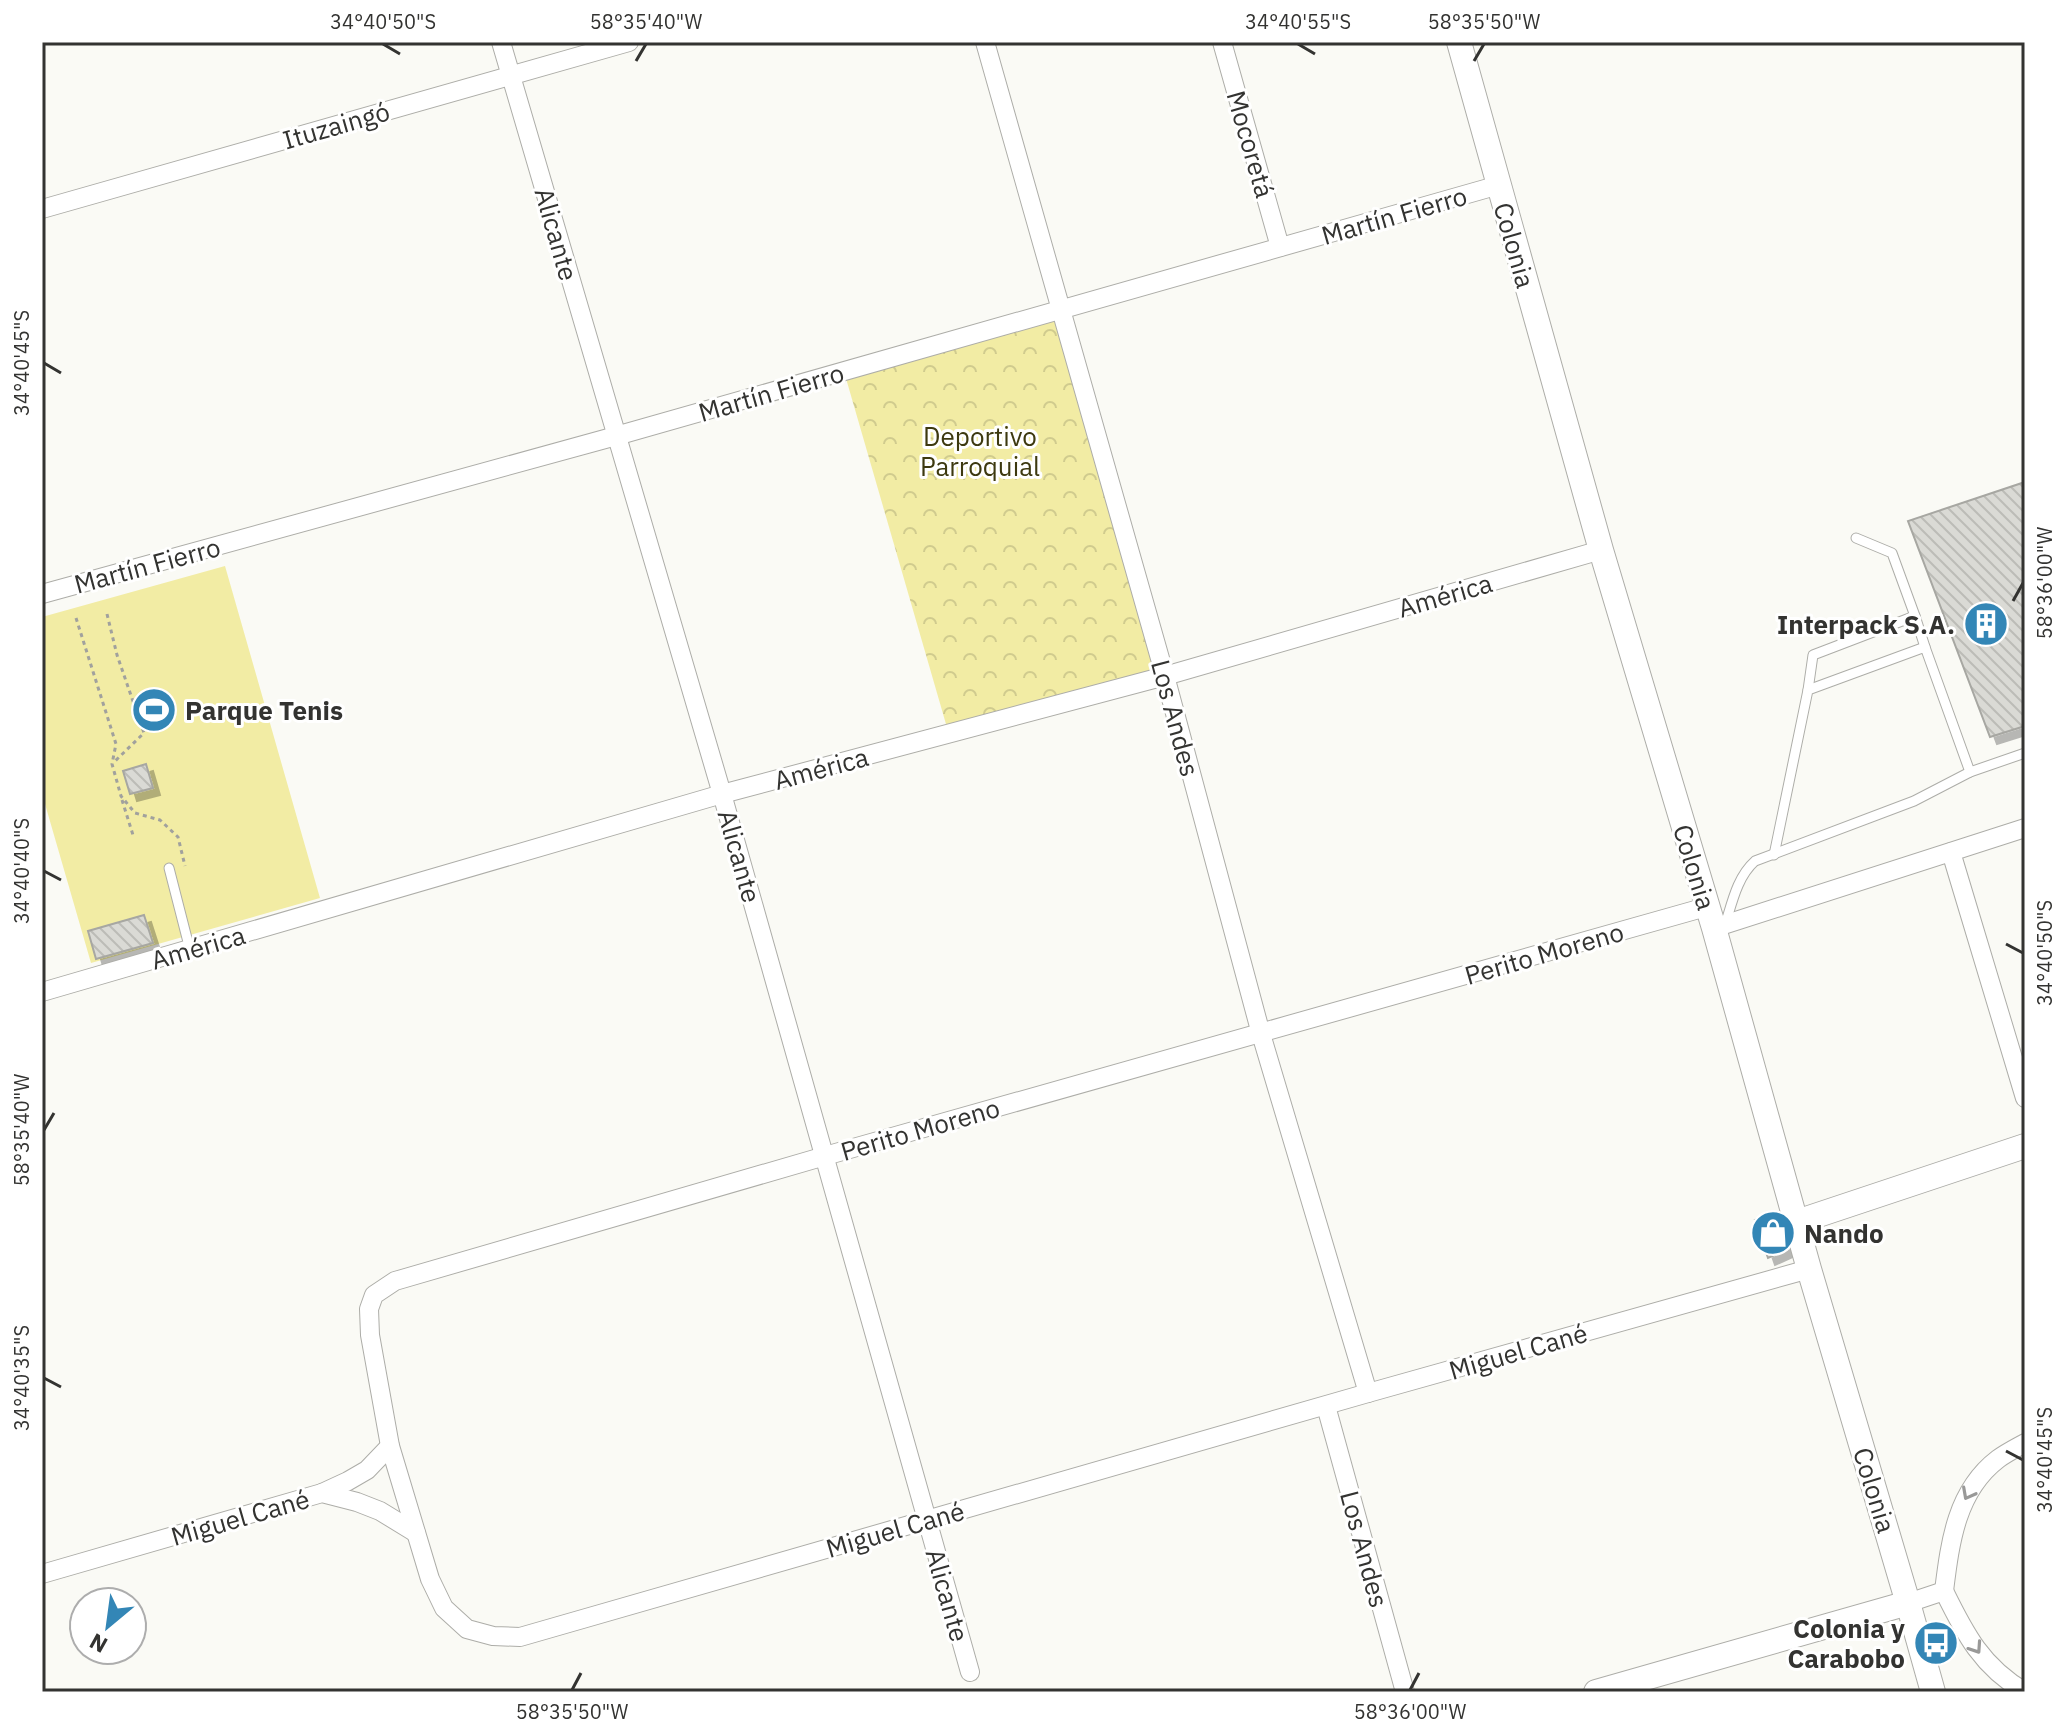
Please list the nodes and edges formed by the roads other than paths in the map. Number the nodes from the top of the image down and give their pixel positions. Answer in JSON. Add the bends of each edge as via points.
{"nodes":[{"id":1,"x":501,"y":42,"type":"edge"},
{"id":2,"x":629,"y":42,"type":"edge"},
{"id":3,"x":985,"y":42,"type":"edge"},
{"id":4,"x":1222,"y":42,"type":"edge"},
{"id":5,"x":1459,"y":42,"type":"edge"},
{"id":6,"x":510,"y":76,"type":"junction"},
{"id":7,"x":1499,"y":185,"type":"junction"},
{"id":8,"x":42,"y":209,"type":"edge"},
{"id":9,"x":1280,"y":247,"type":"junction"},
{"id":10,"x":1061,"y":309,"type":"junction"},
{"id":11,"x":616,"y":436,"type":"junction"},
{"id":12,"x":1856,"y":538,"type":"dead end"},
{"id":13,"x":1601,"y":550,"type":"junction"},
{"id":14,"x":42,"y":594,"type":"edge"},
{"id":15,"x":1915,"y":616,"type":"junction"},
{"id":16,"x":1925,"y":647,"type":"junction"},
{"id":17,"x":1165,"y":676,"type":"junction"},
{"id":18,"x":1808,"y":690,"type":"junction"},
{"id":19,"x":2025,"y":753,"type":"edge"},
{"id":20,"x":1970,"y":772,"type":"junction"},
{"id":21,"x":722,"y":794,"type":"junction"},
{"id":22,"x":2025,"y":828,"type":"edge"},
{"id":23,"x":1951,"y":852,"type":"junction"},
{"id":24,"x":1774,"y":855,"type":"junction"},
{"id":25,"x":169,"y":868,"type":"dead end"},
{"id":26,"x":1715,"y":920,"type":"junction"},
{"id":27,"x":190,"y":950,"type":"junction"},
{"id":28,"x":42,"y":992,"type":"edge"},
{"id":29,"x":1261,"y":1034,"type":"junction"},
{"id":30,"x":2025,"y":1098,"type":"edge"},
{"id":31,"x":2025,"y":1146,"type":"edge"},
{"id":32,"x":825,"y":1156,"type":"junction"},
{"id":33,"x":1797,"y":1222,"type":"junction"},
{"id":34,"x":1809,"y":1269,"type":"junction"},
{"id":35,"x":1368,"y":1393,"type":"junction"},
{"id":36,"x":1326,"y":1406,"type":"junction"},
{"id":37,"x":2025,"y":1443,"type":"edge"},
{"id":38,"x":390,"y":1446,"type":"junction"},
{"id":39,"x":322,"y":1493,"type":"junction"},
{"id":40,"x":926,"y":1520,"type":"junction"},
{"id":41,"x":416,"y":1533,"type":"junction"},
{"id":42,"x":42,"y":1574,"type":"edge"},
{"id":43,"x":1944,"y":1591,"type":"junction"},
{"id":44,"x":1908,"y":1603,"type":"junction"},
{"id":45,"x":970,"y":1672,"type":"dead end"},
{"id":46,"x":1405,"y":1692,"type":"edge"},
{"id":47,"x":1596,"y":1692,"type":"edge"},
{"id":48,"x":1933,"y":1692,"type":"edge"},
{"id":49,"x":2025,"y":1692,"type":"edge"}],
"edges":[{"from":1,"to":6,"type":"street","name":"Alicante"},
{"from":2,"to":6,"type":"street","name":"Ituzaingó"},
{"from":3,"to":10,"type":"street","name":"Los Andes"},
{"from":4,"to":9,"type":"street","name":"Mocoretá"},
{"from":5,"to":7,"type":"street","name":"Colonia"},
{"from":6,"to":8,"type":"street","name":"Ituzaingó"},
{"from":6,"to":11,"type":"street","name":"Alicante"},
{"from":7,"to":9,"type":"street","name":"Martín Fierro"},
{"from":7,"to":13,"type":"street","name":"Colonia"},
{"from":9,"to":10,"type":"street","name":"Martín Fierro"},
{"from":10,"to":11,"type":"street","name":"Martín Fierro"},
{"from":10,"to":17,"type":"street","name":"Los Andes"},
{"from":11,"to":14,"type":"street","name":"Martín Fierro"},
{"from":11,"to":21,"type":"street","name":"Alicante"},
{"from":12,"to":15,"type":"lane","via":[[1892,553]]},
{"from":13,"to":17,"type":"street","name":"América"},
{"from":13,"to":26,"type":"street","name":"Colonia"},
{"from":15,"to":16,"type":"lane"},
{"from":15,"to":18,"type":"lane","via":[[1813,655]]},
{"from":16,"to":18,"type":"lane"},
{"from":16,"to":20,"type":"lane"},
{"from":17,"to":21,"type":"street","name":"América"},
{"from":17,"to":29,"type":"street","name":"Los Andes"},
{"from":18,"to":24,"type":"lane"},
{"from":19,"to":20,"type":"lane"},
{"from":20,"to":24,"type":"lane","via":[[1914,801]]},
{"from":21,"to":27,"type":"street","name":"América"},
{"from":21,"to":32,"type":"street","name":"Alicante"},
{"from":22,"to":23,"type":"street","name":"Perito Moreno"},
{"from":23,"to":26,"type":"street","name":"Perito Moreno"},
{"from":23,"to":30,"type":"street"},
{"from":24,"to":26,"type":"lane","via":[[1748,867]]},
{"from":25,"to":27,"type":"lane"},
{"from":26,"to":29,"type":"street","name":"Perito Moreno"},
{"from":26,"to":33,"type":"street","name":"Colonia"},
{"from":27,"to":28,"type":"street","name":"América"},
{"from":29,"to":32,"type":"street","name":"Perito Moreno"},
{"from":29,"to":35,"type":"street","name":"Los Andes"},
{"from":31,"to":33,"type":"street"},
{"from":32,"to":38,"type":"street","name":"Perito Moreno","via":[[384,1287],[369,1309]]},
{"from":32,"to":40,"type":"street","name":"Alicante"},
{"from":33,"to":34,"type":"street","name":"Colonia"},
{"from":34,"to":35,"type":"street","name":"Miguel Cané"},
{"from":34,"to":44,"type":"street","name":"Colonia"},
{"from":35,"to":36,"type":"street","name":"Miguel Cané"},
{"from":36,"to":40,"type":"street","name":"Miguel Cané"},
{"from":36,"to":46,"type":"street","name":"Los Andes"},
{"from":37,"to":43,"type":"street","one_way":true,"via":[[1996,1460],[1975,1481],[1958,1513]]},
{"from":38,"to":39,"type":"street","via":[[367,1470]]},
{"from":38,"to":41,"type":"street","name":"Perito Moreno"},
{"from":39,"to":41,"type":"street","name":"Miguel Cané","via":[[380,1511]]},
{"from":39,"to":42,"type":"street","name":"Miguel Cané"},
{"from":40,"to":41,"type":"street","name":"Miguel Cané","via":[[520,1637],[467,1629],[444,1608]]},
{"from":40,"to":45,"type":"street","name":"Alicante"},
{"from":43,"to":44,"type":"street"},
{"from":43,"to":49,"type":"street","one_way":true,"via":[[1982,1658]]},
{"from":44,"to":47,"type":"street"},
{"from":44,"to":48,"type":"street","name":"Colonia"}]}
